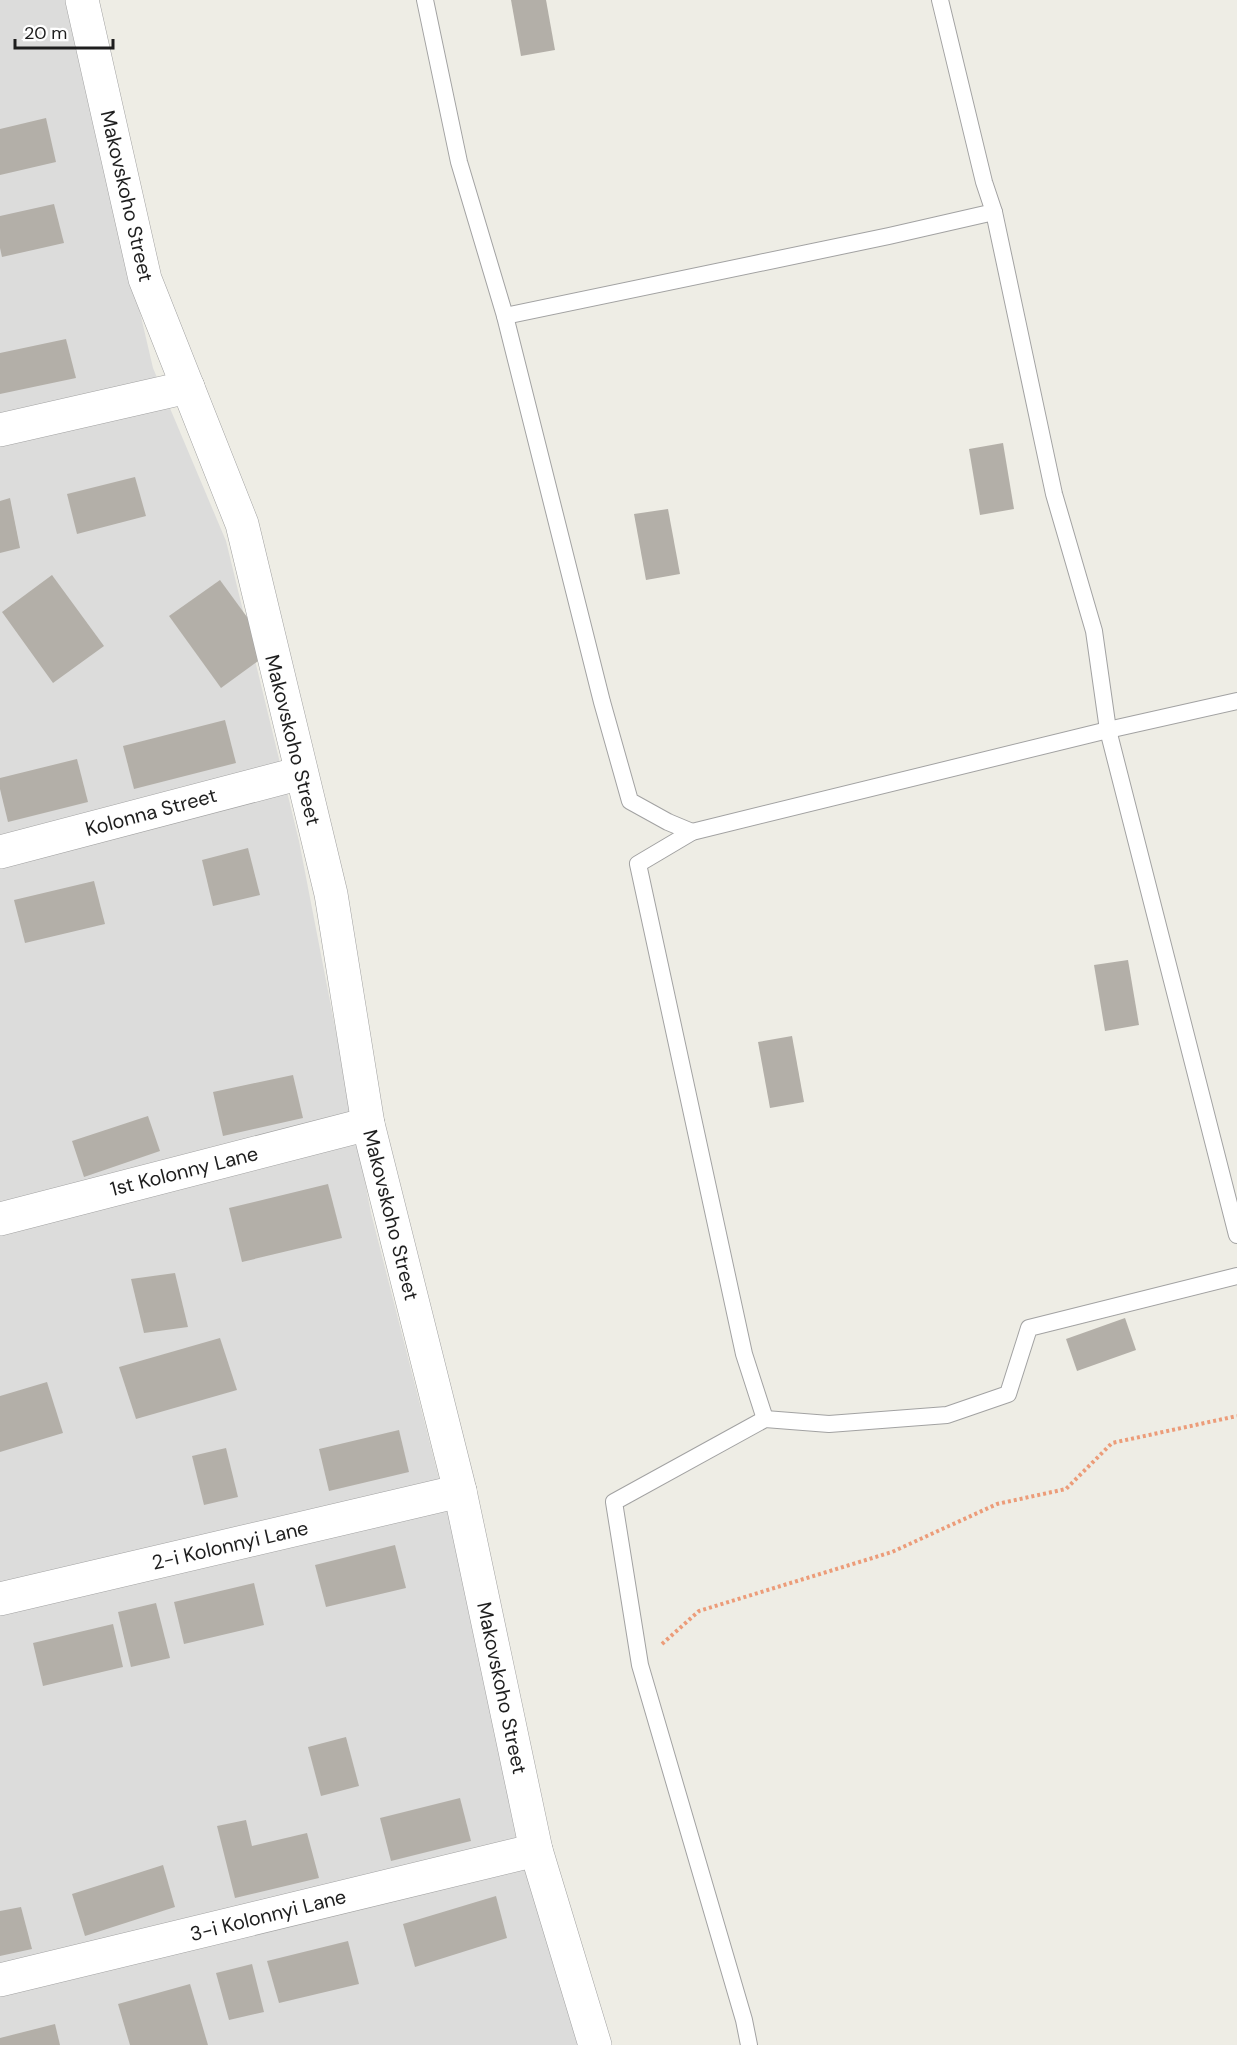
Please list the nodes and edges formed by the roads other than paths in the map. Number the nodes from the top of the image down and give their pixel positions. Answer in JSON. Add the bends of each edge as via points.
{"nodes":[{"id":1,"x":82,"y":0,"type":"edge"},
{"id":2,"x":425,"y":0,"type":"edge"},
{"id":3,"x":940,"y":0,"type":"edge"},
{"id":4,"x":994,"y":212,"type":"junction"},
{"id":5,"x":505,"y":316,"type":"junction"},
{"id":6,"x":188,"y":387,"type":"junction"},
{"id":7,"x":0,"y":430,"type":"edge"},
{"id":8,"x":1237,"y":701,"type":"edge"},
{"id":9,"x":1108,"y":730,"type":"junction"},
{"id":10,"x":301,"y":773,"type":"junction"},
{"id":11,"x":692,"y":832,"type":"junction"},
{"id":12,"x":0,"y":852,"type":"edge"},
{"id":13,"x":368,"y":1124,"type":"junction"},
{"id":14,"x":0,"y":1219,"type":"edge"},
{"id":15,"x":1237,"y":1235,"type":"edge"},
{"id":16,"x":1237,"y":1276,"type":"edge"},
{"id":17,"x":765,"y":1419,"type":"junction"},
{"id":18,"x":460,"y":1491,"type":"junction"},
{"id":19,"x":0,"y":1599,"type":"edge"},
{"id":20,"x":536,"y":1850,"type":"junction"},
{"id":21,"x":0,"y":1980,"type":"edge"},
{"id":22,"x":595,"y":2045,"type":"edge"},
{"id":23,"x":749,"y":2045,"type":"edge"}],
"edges":[{"from":1,"to":6,"type":"street","name":"Makovskoho Street","via":[[145,279]]},
{"from":2,"to":5,"type":"lane","via":[[459,162]]},
{"from":3,"to":4,"type":"lane"},
{"from":4,"to":5,"type":"lane"},
{"from":4,"to":9,"type":"lane","via":[[1054,494],[1094,631]]},
{"from":5,"to":11,"type":"lane","via":[[630,801]]},
{"from":6,"to":7,"type":"street"},
{"from":6,"to":10,"type":"street","name":"Makovskoho Street","via":[[242,524]]},
{"from":8,"to":9,"type":"lane"},
{"from":9,"to":11,"type":"lane"},
{"from":9,"to":15,"type":"lane"},
{"from":10,"to":12,"type":"street","name":"Kolonna Street"},
{"from":10,"to":13,"type":"street","name":"Makovskoho Street","via":[[331,894]]},
{"from":11,"to":17,"type":"lane","via":[[638,864],[744,1354]]},
{"from":13,"to":14,"type":"street","name":"1st Kolonny Lane"},
{"from":13,"to":18,"type":"street","name":"Makovskoho Street"},
{"from":16,"to":17,"type":"lane","via":[[1029,1328],[1008,1394],[948,1415],[829,1424]]},
{"from":17,"to":23,"type":"lane","via":[[614,1502],[640,1665]]},
{"from":18,"to":19,"type":"street","name":"2-i Kolonnyi Lane"},
{"from":18,"to":20,"type":"street","name":"Makovskoho Street"},
{"from":20,"to":21,"type":"street","name":"3-i Kolonnyi Lane"},
{"from":20,"to":22,"type":"street","name":"Makovskoho Street"}]}
